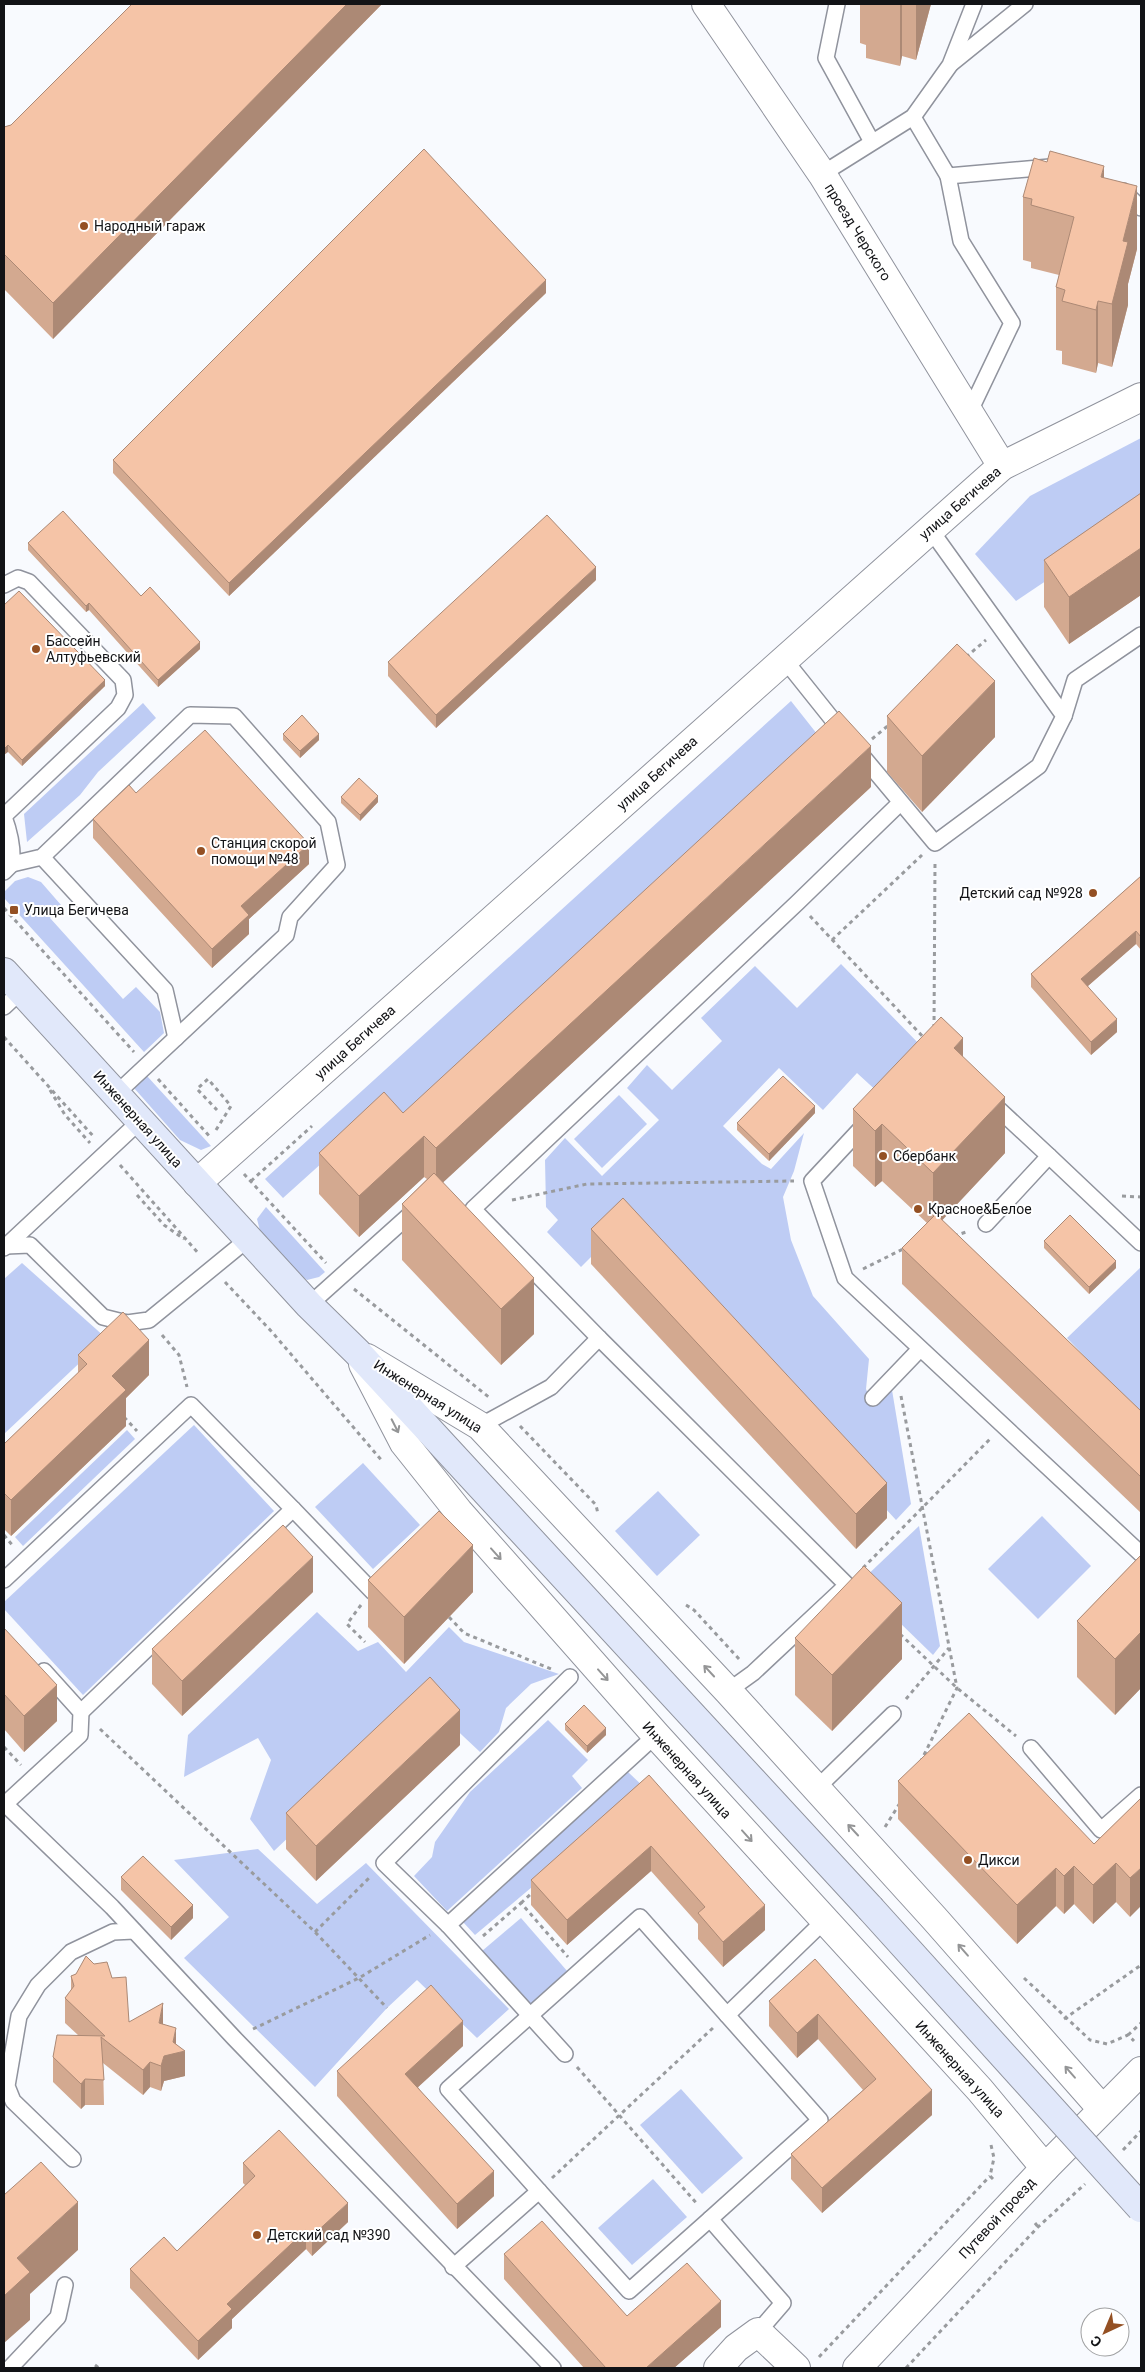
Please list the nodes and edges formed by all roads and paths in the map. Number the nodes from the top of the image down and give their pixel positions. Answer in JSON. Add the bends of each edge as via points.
{"nodes":[{"id":1,"x":706,"y":4,"type":"edge"},
{"id":2,"x":837,"y":4,"type":"edge"},
{"id":3,"x":974,"y":4,"type":"edge"},
{"id":4,"x":1025,"y":4,"type":"edge"},
{"id":5,"x":950,"y":65,"type":"junction"},
{"id":6,"x":912,"y":117,"type":"junction"},
{"id":7,"x":872,"y":142,"type":"junction"},
{"id":8,"x":1060,"y":169,"type":"edge"},
{"id":9,"x":822,"y":174,"type":"junction"},
{"id":10,"x":948,"y":176,"type":"junction"},
{"id":11,"x":1107,"y":181,"type":"edge"},
{"id":12,"x":1141,"y":208,"type":"edge"},
{"id":13,"x":1141,"y":397,"type":"edge"},
{"id":14,"x":970,"y":411,"type":"junction"},
{"id":15,"x":1002,"y":466,"type":"junction"},
{"id":16,"x":930,"y":528,"type":"junction"},
{"id":17,"x":4,"y":585,"type":"edge"},
{"id":18,"x":1000,"y":627,"type":"junction"},
{"id":19,"x":1141,"y":635,"type":"edge"},
{"id":20,"x":784,"y":659,"type":"junction"},
{"id":21,"x":963,"y":660,"type":"edge"},
{"id":22,"x":1064,"y":716,"type":"junction"},
{"id":23,"x":896,"y":718,"type":"edge"},
{"id":24,"x":858,"y":751,"type":"junction"},
{"id":25,"x":900,"y":803,"type":"junction"},
{"id":26,"x":4,"y":816,"type":"edge"},
{"id":27,"x":935,"y":843,"type":"junction"},
{"id":28,"x":42,"y":857,"type":"junction"},
{"id":29,"x":8,"y":868,"type":"edge"},
{"id":30,"x":797,"y":903,"type":"junction"},
{"id":31,"x":4,"y":908,"type":"edge"},
{"id":32,"x":832,"y":940,"type":"junction"},
{"id":33,"x":10,"y":990,"type":"edge"},
{"id":34,"x":934,"y":1029,"type":"edge"},
{"id":35,"x":176,"y":1038,"type":"junction"},
{"id":36,"x":928,"y":1041,"type":"edge"},
{"id":37,"x":146,"y":1066,"type":"junction"},
{"id":38,"x":46,"y":1084,"type":"dead end"},
{"id":39,"x":977,"y":1089,"type":"edge"},
{"id":40,"x":116,"y":1094,"type":"junction"},
{"id":41,"x":217,"y":1110,"type":"dead end"},
{"id":42,"x":877,"y":1111,"type":"edge"},
{"id":43,"x":140,"y":1121,"type":"junction"},
{"id":44,"x":312,"y":1126,"type":"dead end"},
{"id":45,"x":90,"y":1143,"type":"dead end"},
{"id":46,"x":219,"y":1147,"type":"junction"},
{"id":47,"x":1048,"y":1156,"type":"junction"},
{"id":48,"x":251,"y":1181,"type":"dead end"},
{"id":49,"x":812,"y":1181,"type":"junction"},
{"id":50,"x":197,"y":1184,"type":"junction"},
{"id":51,"x":137,"y":1195,"type":"dead end"},
{"id":52,"x":426,"y":1200,"type":"edge"},
{"id":53,"x":511,"y":1201,"type":"dead end"},
{"id":54,"x":454,"y":1205,"type":"edge"},
{"id":55,"x":472,"y":1209,"type":"junction"},
{"id":56,"x":986,"y":1224,"type":"dead end"},
{"id":57,"x":963,"y":1234,"type":"dead end"},
{"id":58,"x":953,"y":1236,"type":"edge"},
{"id":59,"x":248,"y":1239,"type":"junction"},
{"id":60,"x":188,"y":1242,"type":"dead end"},
{"id":61,"x":1141,"y":1243,"type":"edge"},
{"id":62,"x":914,"y":1245,"type":"edge"},
{"id":63,"x":5,"y":1247,"type":"edge"},
{"id":64,"x":845,"y":1278,"type":"junction"},
{"id":65,"x":309,"y":1306,"type":"junction"},
{"id":66,"x":149,"y":1320,"type":"junction"},
{"id":67,"x":599,"y":1338,"type":"junction"},
{"id":68,"x":920,"y":1349,"type":"junction"},
{"id":69,"x":357,"y":1352,"type":"junction"},
{"id":70,"x":897,"y":1374,"type":"junction"},
{"id":71,"x":873,"y":1398,"type":"dead end"},
{"id":72,"x":191,"y":1405,"type":"junction"},
{"id":73,"x":480,"y":1426,"type":"junction"},
{"id":74,"x":1003,"y":1426,"type":"junction"},
{"id":75,"x":293,"y":1509,"type":"junction"},
{"id":76,"x":923,"y":1509,"type":"junction"},
{"id":77,"x":1141,"y":1554,"type":"edge"},
{"id":78,"x":393,"y":1572,"type":"edge"},
{"id":79,"x":4,"y":1580,"type":"edge"},
{"id":80,"x":847,"y":1585,"type":"junction"},
{"id":81,"x":372,"y":1591,"type":"junction"},
{"id":82,"x":449,"y":1617,"type":"dead end"},
{"id":83,"x":898,"y":1632,"type":"edge"},
{"id":84,"x":365,"y":1642,"type":"dead end"},
{"id":85,"x":949,"y":1648,"type":"junction"},
{"id":86,"x":36,"y":1663,"type":"edge"},
{"id":87,"x":934,"y":1665,"type":"junction"},
{"id":88,"x":570,"y":1677,"type":"joint"},
{"id":89,"x":957,"y":1688,"type":"junction"},
{"id":90,"x":728,"y":1691,"type":"junction"},
{"id":91,"x":81,"y":1712,"type":"junction"},
{"id":92,"x":893,"y":1714,"type":"joint"},
{"id":93,"x":656,"y":1735,"type":"junction"},
{"id":94,"x":1031,"y":1748,"type":"joint"},
{"id":95,"x":918,"y":1768,"type":"edge"},
{"id":96,"x":816,"y":1789,"type":"junction"},
{"id":97,"x":904,"y":1794,"type":"edge"},
{"id":98,"x":1141,"y":1795,"type":"edge"},
{"id":99,"x":4,"y":1804,"type":"edge"},
{"id":100,"x":880,"y":1834,"type":"dead end"},
{"id":101,"x":384,"y":1863,"type":"junction"},
{"id":102,"x":535,"y":1890,"type":"edge"},
{"id":103,"x":521,"y":1903,"type":"junction"},
{"id":104,"x":824,"y":1922,"type":"junction"},
{"id":105,"x":448,"y":1924,"type":"junction"},
{"id":106,"x":134,"y":1931,"type":"junction"},
{"id":107,"x":315,"y":1932,"type":"junction"},
{"id":108,"x":469,"y":1948,"type":"junction"},
{"id":109,"x":1141,"y":1965,"type":"edge"},
{"id":110,"x":580,"y":1971,"type":"junction"},
{"id":111,"x":1017,"y":1971,"type":"dead end"},
{"id":112,"x":359,"y":1978,"type":"junction"},
{"id":113,"x":387,"y":2008,"type":"dead end"},
{"id":114,"x":530,"y":2015,"type":"junction"},
{"id":115,"x":727,"y":2015,"type":"junction"},
{"id":116,"x":1065,"y":2018,"type":"junction"},
{"id":117,"x":1056,"y":2023,"type":"dead end"},
{"id":118,"x":1141,"y":2023,"type":"edge"},
{"id":119,"x":1128,"y":2035,"type":"junction"},
{"id":120,"x":234,"y":2038,"type":"junction"},
{"id":121,"x":1134,"y":2041,"type":"dead end"},
{"id":122,"x":564,"y":2054,"type":"joint"},
{"id":123,"x":1141,"y":2071,"type":"edge"},
{"id":124,"x":1102,"y":2109,"type":"junction"},
{"id":125,"x":619,"y":2116,"type":"junction"},
{"id":126,"x":1141,"y":2131,"type":"edge"},
{"id":127,"x":1121,"y":2152,"type":"dead end"},
{"id":128,"x":73,"y":2159,"type":"dead end"},
{"id":129,"x":1045,"y":2168,"type":"junction"},
{"id":130,"x":990,"y":2176,"type":"dead end"},
{"id":131,"x":1086,"y":2183,"type":"dead end"},
{"id":132,"x":539,"y":2191,"type":"junction"},
{"id":133,"x":1141,"y":2208,"type":"edge"},
{"id":134,"x":710,"y":2219,"type":"junction"},
{"id":135,"x":1035,"y":2223,"type":"dead end"},
{"id":136,"x":1038,"y":2227,"type":"junction"},
{"id":137,"x":453,"y":2267,"type":"junction"},
{"id":138,"x":65,"y":2285,"type":"dead end"},
{"id":139,"x":758,"y":2332,"type":"junction"},
{"id":140,"x":95,"y":2365,"type":"dead end"},
{"id":141,"x":805,"y":2365,"type":"edge"},
{"id":142,"x":10,"y":2368,"type":"edge"},
{"id":143,"x":99,"y":2368,"type":"edge"},
{"id":144,"x":553,"y":2368,"type":"edge"},
{"id":145,"x":718,"y":2368,"type":"edge"},
{"id":146,"x":857,"y":2368,"type":"edge"},
{"id":147,"x":906,"y":2368,"type":"edge"}],
"edges":[{"from":1,"to":9,"type":"street","name":"проезд Черского"},
{"from":2,"to":7,"type":"lane","via":[[826,58]]},
{"from":3,"to":5,"type":"lane"},
{"from":4,"to":5,"type":"lane"},
{"from":5,"to":6,"type":"lane"},
{"from":6,"to":7,"type":"lane"},
{"from":6,"to":10,"type":"lane"},
{"from":7,"to":9,"type":"lane"},
{"from":8,"to":10,"type":"lane","via":[[1051,167]]},
{"from":9,"to":14,"type":"street","name":"проезд Черского"},
{"from":10,"to":14,"type":"lane","via":[[961,241],[1012,323]]},
{"from":11,"to":12,"type":"lane","via":[[1116,184]]},
{"from":13,"to":15,"type":"street","name":"улица Бегичева"},
{"from":14,"to":15,"type":"street","name":"проезд Черского"},
{"from":15,"to":16,"type":"street","name":"улица Бегичева"},
{"from":16,"to":18,"type":"lane"},
{"from":16,"to":20,"type":"street","name":"улица Бегичева"},
{"from":17,"to":26,"type":"lane","via":[[18,578],[29,582],[123,680],[125,695],[118,708]]},
{"from":18,"to":21,"type":"path"},
{"from":18,"to":22,"type":"lane"},
{"from":19,"to":22,"type":"lane","via":[[1075,680]]},
{"from":20,"to":24,"type":"lane"},
{"from":20,"to":46,"type":"street","name":"улица Бегичева"},
{"from":22,"to":27,"type":"lane","via":[[1039,766]]},
{"from":23,"to":24,"type":"path"},
{"from":24,"to":25,"type":"lane"},
{"from":25,"to":27,"type":"lane"},
{"from":25,"to":30,"type":"lane"},
{"from":26,"to":29,"type":"lane","via":[[10,834]]},
{"from":27,"to":32,"type":"path"},
{"from":27,"to":34,"type":"path"},
{"from":28,"to":29,"type":"lane"},
{"from":28,"to":35,"type":"lane","via":[[166,990]]},
{"from":28,"to":35,"type":"lane","via":[[190,715],[234,716],[328,822],[337,864],[290,917],[286,935]]},
{"from":30,"to":32,"type":"path"},
{"from":30,"to":55,"type":"lane"},
{"from":31,"to":37,"type":"path"},
{"from":32,"to":36,"type":"path"},
{"from":33,"to":40,"type":"main road","name":"Инженерная улица"},
{"from":35,"to":37,"type":"lane"},
{"from":37,"to":40,"type":"lane"},
{"from":37,"to":46,"type":"path"},
{"from":38,"to":45,"type":"path","via":[[65,1115]]},
{"from":39,"to":47,"type":"lane"},
{"from":40,"to":43,"type":"main road","name":"Инженерная улица"},
{"from":41,"to":46,"type":"path","via":[[197,1089],[208,1079],[231,1106]]},
{"from":42,"to":49,"type":"lane"},
{"from":43,"to":50,"type":"main road","name":"Инженерная улица"},
{"from":43,"to":63,"type":"lane"},
{"from":44,"to":48,"type":"path"},
{"from":46,"to":50,"type":"street","name":"улица Бегичева"},
{"from":47,"to":56,"type":"lane"},
{"from":47,"to":61,"type":"lane"},
{"from":49,"to":53,"type":"path","via":[[587,1184]]},
{"from":49,"to":64,"type":"lane"},
{"from":50,"to":59,"type":"main road","name":"Инженерная улица"},
{"from":51,"to":60,"type":"path","via":[[164,1225]]},
{"from":52,"to":65,"type":"lane"},
{"from":54,"to":55,"type":"lane"},
{"from":55,"to":67,"type":"lane"},
{"from":57,"to":58,"type":"path"},
{"from":59,"to":65,"type":"main road","name":"Инженерная улица"},
{"from":59,"to":66,"type":"lane"},
{"from":62,"to":64,"type":"path","via":[[904,1247]]},
{"from":63,"to":66,"type":"lane","via":[[30,1245],[102,1317],[127,1323]]},
{"from":64,"to":68,"type":"lane"},
{"from":65,"to":69,"type":"main road","name":"Инженерная улица"},
{"from":66,"to":72,"type":"path","via":[[179,1356]]},
{"from":67,"to":73,"type":"lane","via":[[551,1387]]},
{"from":67,"to":80,"type":"lane"},
{"from":68,"to":70,"type":"lane"},
{"from":68,"to":74,"type":"lane"},
{"from":69,"to":73,"type":"street","name":"Инженерная улица"},
{"from":69,"to":93,"type":"street","name":"Инженерная улица","one_way":true,"via":[[404,1443],[452,1517]]},
{"from":69,"to":133,"type":"main road","bridge":true,"via":[[870,1908]]},
{"from":70,"to":71,"type":"lane"},
{"from":70,"to":76,"type":"path"},
{"from":72,"to":75,"type":"lane"},
{"from":72,"to":79,"type":"lane"},
{"from":90,"to":73,"type":"street","name":"Инженерная улица","one_way":true},
{"from":74,"to":76,"type":"path"},
{"from":74,"to":77,"type":"lane"},
{"from":75,"to":81,"type":"lane"},
{"from":75,"to":91,"type":"lane"},
{"from":76,"to":80,"type":"path"},
{"from":76,"to":85,"type":"path"},
{"from":78,"to":81,"type":"lane"},
{"from":80,"to":90,"type":"lane","via":[[753,1673]]},
{"from":81,"to":84,"type":"path","via":[[347,1624]]},
{"from":82,"to":88,"type":"path","via":[[464,1633]]},
{"from":83,"to":87,"type":"path"},
{"from":85,"to":87,"type":"path"},
{"from":85,"to":89,"type":"path"},
{"from":86,"to":91,"type":"lane"},
{"from":87,"to":89,"type":"path"},
{"from":87,"to":92,"type":"path"},
{"from":88,"to":101,"type":"lane"},
{"from":89,"to":94,"type":"path"},
{"from":89,"to":95,"type":"path"},
{"from":90,"to":96,"type":"street","name":"Инженерная улица"},
{"from":91,"to":99,"type":"lane","via":[[80,1734]]},
{"from":91,"to":107,"type":"path"},
{"from":92,"to":96,"type":"lane"},
{"from":93,"to":104,"type":"street","name":"Инженерная улица","one_way":true},
{"from":93,"to":105,"type":"lane"},
{"from":94,"to":98,"type":"lane","via":[[1101,1830]]},
{"from":124,"to":96,"type":"street","name":"Инженерная улица","one_way":true},
{"from":97,"to":100,"type":"path"},
{"from":99,"to":106,"type":"lane","via":[[112,1906]]},
{"from":101,"to":105,"type":"lane"},
{"from":101,"to":107,"type":"path"},
{"from":102,"to":103,"type":"path"},
{"from":103,"to":108,"type":"path"},
{"from":103,"to":110,"type":"path"},
{"from":104,"to":115,"type":"lane"},
{"from":104,"to":129,"type":"street","name":"Инженерная улица","via":[[980,2090]]},
{"from":105,"to":108,"type":"lane"},
{"from":105,"to":112,"type":"path"},
{"from":106,"to":120,"type":"lane"},
{"from":106,"to":128,"type":"lane","via":[[114,1932],[70,1952],[38,1985],[19,2016],[7,2086],[13,2101]]},
{"from":107,"to":112,"type":"path"},
{"from":108,"to":114,"type":"lane"},
{"from":109,"to":116,"type":"path"},
{"from":110,"to":114,"type":"lane"},
{"from":110,"to":115,"type":"lane","via":[[640,1918]]},
{"from":111,"to":116,"type":"path"},
{"from":112,"to":113,"type":"path"},
{"from":112,"to":120,"type":"path"},
{"from":114,"to":122,"type":"lane"},
{"from":114,"to":132,"type":"lane","via":[[448,2089]]},
{"from":115,"to":125,"type":"path"},
{"from":115,"to":134,"type":"lane","via":[[820,2120]]},
{"from":116,"to":117,"type":"path"},
{"from":116,"to":119,"type":"path","via":[[1090,2040],[1106,2044]]},
{"from":118,"to":119,"type":"path"},
{"from":119,"to":121,"type":"path"},
{"from":120,"to":137,"type":"lane"},
{"from":122,"to":125,"type":"path"},
{"from":123,"to":124,"type":"street","name":"Путевой проезд"},
{"from":124,"to":129,"type":"street","name":"Путевой проезд"},
{"from":125,"to":132,"type":"path"},
{"from":125,"to":134,"type":"path"},
{"from":126,"to":127,"type":"path"},
{"from":129,"to":146,"type":"street","name":"Путевой проезд"},
{"from":130,"to":141,"type":"path"},
{"from":131,"to":136,"type":"path"},
{"from":132,"to":134,"type":"lane","via":[[628,2291]]},
{"from":132,"to":137,"type":"lane"},
{"from":134,"to":139,"type":"lane","via":[[783,2304]]},
{"from":135,"to":136,"type":"path"},
{"from":136,"to":147,"type":"path"},
{"from":137,"to":144,"type":"lane"},
{"from":138,"to":142,"type":"lane","via":[[58,2316]]},
{"from":139,"to":141,"type":"street"},
{"from":139,"to":145,"type":"street","via":[[736,2348]]},
{"from":140,"to":143,"type":"path"}]}
